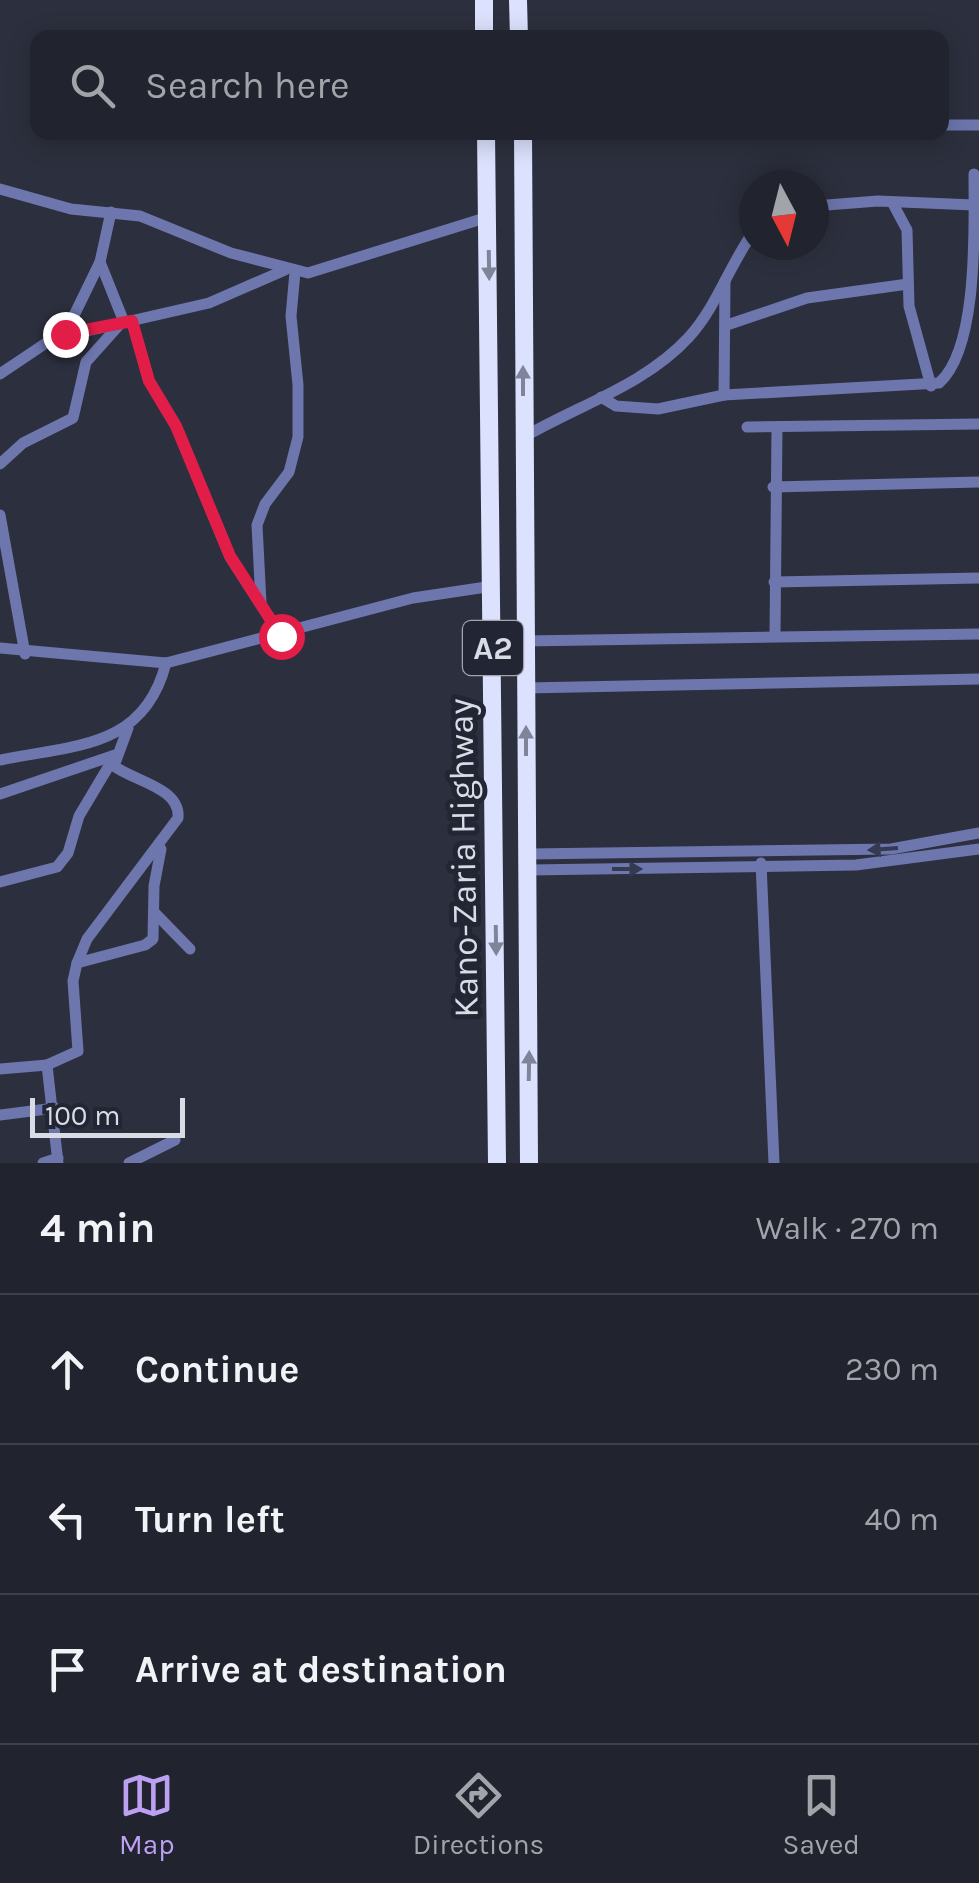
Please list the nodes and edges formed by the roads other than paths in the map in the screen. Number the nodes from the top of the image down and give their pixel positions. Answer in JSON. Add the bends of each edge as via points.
{"nodes":[{"id":1,"x":484,"y":6,"type":"edge"},
{"id":2,"x":518,"y":6,"type":"edge"},
{"id":3,"x":979,"y":124,"type":"edge"},
{"id":4,"x":949,"y":125,"type":"edge"},
{"id":5,"x":486,"y":140,"type":"edge"},
{"id":6,"x":523,"y":140,"type":"edge"},
{"id":7,"x":974,"y":174,"type":"dead end"},
{"id":8,"x":0,"y":190,"type":"edge"},
{"id":9,"x":892,"y":202,"type":"junction"},
{"id":10,"x":829,"y":205,"type":"edge"},
{"id":11,"x":974,"y":205,"type":"junction"},
{"id":12,"x":111,"y":212,"type":"junction"},
{"id":13,"x":488,"y":217,"type":"junction"},
{"id":14,"x":739,"y":257,"type":"edge"},
{"id":15,"x":100,"y":262,"type":"junction"},
{"id":16,"x":290,"y":271,"type":"junction"},
{"id":17,"x":725,"y":281,"type":"junction"},
{"id":18,"x":908,"y":284,"type":"junction"},
{"id":19,"x":128,"y":321,"type":"junction"},
{"id":20,"x":727,"y":325,"type":"junction"},
{"id":21,"x":65,"y":334,"type":"junction"},
{"id":22,"x":0,"y":374,"type":"edge"},
{"id":23,"x":931,"y":386,"type":"junction"},
{"id":24,"x":724,"y":395,"type":"junction"},
{"id":25,"x":601,"y":397,"type":"junction"},
{"id":26,"x":979,"y":424,"type":"edge"},
{"id":27,"x":747,"y":427,"type":"dead end"},
{"id":28,"x":777,"y":427,"type":"junction"},
{"id":29,"x":524,"y":437,"type":"junction"},
{"id":30,"x":0,"y":464,"type":"edge"},
{"id":31,"x":979,"y":482,"type":"edge"},
{"id":32,"x":773,"y":487,"type":"junction"},
{"id":33,"x":0,"y":515,"type":"edge"},
{"id":34,"x":256,"y":545,"type":"junction"},
{"id":35,"x":240,"y":577,"type":"junction"},
{"id":36,"x":979,"y":578,"type":"edge"},
{"id":37,"x":774,"y":582,"type":"junction"},
{"id":38,"x":492,"y":586,"type":"junction"},
{"id":39,"x":261,"y":603,"type":"junction"},
{"id":40,"x":979,"y":634,"type":"edge"},
{"id":41,"x":281,"y":636,"type":"junction"},
{"id":42,"x":775,"y":636,"type":"junction"},
{"id":43,"x":525,"y":641,"type":"junction"},
{"id":44,"x":0,"y":648,"type":"edge"},
{"id":45,"x":25,"y":654,"type":"junction"},
{"id":46,"x":166,"y":663,"type":"junction"},
{"id":47,"x":979,"y":680,"type":"edge"},
{"id":48,"x":526,"y":688,"type":"junction"},
{"id":49,"x":128,"y":728,"type":"junction"},
{"id":50,"x":115,"y":755,"type":"junction"},
{"id":51,"x":0,"y":760,"type":"edge"},
{"id":52,"x":0,"y":794,"type":"edge"},
{"id":53,"x":979,"y":834,"type":"edge"},
{"id":54,"x":162,"y":845,"type":"junction"},
{"id":55,"x":979,"y":848,"type":"edge"},
{"id":56,"x":762,"y":852,"type":"junction"},
{"id":57,"x":529,"y":862,"type":"junction"},
{"id":58,"x":761,"y":867,"type":"junction"},
{"id":59,"x":0,"y":882,"type":"edge"},
{"id":60,"x":155,"y":913,"type":"junction"},
{"id":61,"x":190,"y":948,"type":"dead end"},
{"id":62,"x":76,"y":963,"type":"junction"},
{"id":63,"x":47,"y":1065,"type":"junction"},
{"id":64,"x":0,"y":1069,"type":"edge"},
{"id":65,"x":55,"y":1108,"type":"junction"},
{"id":66,"x":0,"y":1115,"type":"edge"},
{"id":67,"x":175,"y":1140,"type":"dead end"},
{"id":68,"x":58,"y":1160,"type":"edge"},
{"id":69,"x":43,"y":1163,"type":"edge"},
{"id":70,"x":128,"y":1163,"type":"edge"},
{"id":71,"x":497,"y":1163,"type":"edge"},
{"id":72,"x":529,"y":1163,"type":"edge"},
{"id":73,"x":774,"y":1163,"type":"edge"}],
"edges":[{"from":1,"to":2,"type":"highway"},
{"from":3,"to":4,"type":"street"},
{"from":5,"to":13,"type":"highway","name":"Kano-Zaria Highway","number":"A2"},
{"from":29,"to":6,"type":"highway","name":"Kano-Zaria Highway","number":"A2","one_way":true},
{"from":7,"to":11,"type":"street"},
{"from":8,"to":12,"type":"street","via":[[54,206]]},
{"from":9,"to":10,"type":"street"},
{"from":9,"to":11,"type":"street"},
{"from":9,"to":18,"type":"street","via":[[907,230]]},
{"from":11,"to":23,"type":"street","via":[[969,306],[950,370]]},
{"from":12,"to":15,"type":"street"},
{"from":12,"to":16,"type":"street"},
{"from":13,"to":16,"type":"street","via":[[330,269]]},
{"from":13,"to":38,"type":"highway","name":"Kano-Zaria Highway","number":"A2","one_way":true},
{"from":14,"to":17,"type":"street"},
{"from":15,"to":19,"type":"street"},
{"from":15,"to":21,"type":"street"},
{"from":16,"to":19,"type":"street","via":[[209,303]]},
{"from":16,"to":34,"type":"street","via":[[298,437],[283,484],[259,514]]},
{"from":17,"to":20,"type":"street"},
{"from":17,"to":25,"type":"street","via":[[678,347],[635,381]]},
{"from":18,"to":20,"type":"street","via":[[807,298]]},
{"from":18,"to":23,"type":"street"},
{"from":19,"to":21,"type":"street"},
{"from":19,"to":30,"type":"street","via":[[86,362],[73,418],[23,443]]},
{"from":19,"to":35,"type":"street"},
{"from":20,"to":24,"type":"street"},
{"from":21,"to":22,"type":"street"},
{"from":23,"to":24,"type":"street"},
{"from":24,"to":25,"type":"street","via":[[658,409],[616,406]]},
{"from":25,"to":29,"type":"street"},
{"from":26,"to":28,"type":"street"},
{"from":27,"to":28,"type":"street"},
{"from":28,"to":32,"type":"street"},
{"from":29,"to":43,"type":"highway","name":"Kano-Zaria Highway","number":"A2"},
{"from":31,"to":32,"type":"street"},
{"from":32,"to":37,"type":"street"},
{"from":33,"to":45,"type":"street"},
{"from":34,"to":35,"type":"street"},
{"from":34,"to":39,"type":"street"},
{"from":35,"to":39,"type":"street"},
{"from":36,"to":37,"type":"street"},
{"from":37,"to":42,"type":"street"},
{"from":38,"to":41,"type":"street","via":[[413,598]]},
{"from":38,"to":71,"type":"highway","name":"Kano-Zaria Highway","number":"A2","one_way":true},
{"from":39,"to":41,"type":"street"},
{"from":40,"to":42,"type":"street"},
{"from":41,"to":46,"type":"street"},
{"from":42,"to":43,"type":"street"},
{"from":43,"to":48,"type":"highway","name":"Kano-Zaria Highway","number":"A2"},
{"from":44,"to":45,"type":"street"},
{"from":45,"to":46,"type":"street"},
{"from":46,"to":49,"type":"street","via":[[158,695]]},
{"from":47,"to":48,"type":"street"},
{"from":57,"to":48,"type":"highway","name":"Kano-Zaria Highway","number":"A2","one_way":true},
{"from":49,"to":50,"type":"street"},
{"from":49,"to":51,"type":"street","via":[[70,748]]},
{"from":50,"to":52,"type":"street"},
{"from":50,"to":54,"type":"street","via":[[114,766],[172,797],[179,808]]},
{"from":50,"to":59,"type":"street","via":[[79,816],[64,860]]},
{"from":53,"to":56,"type":"street","one_way":true,"via":[[891,849]]},
{"from":54,"to":60,"type":"street"},
{"from":54,"to":62,"type":"street","via":[[87,938]]},
{"from":55,"to":58,"type":"street","via":[[877,864]]},
{"from":56,"to":57,"type":"street"},
{"from":56,"to":58,"type":"street"},
{"from":57,"to":58,"type":"street","one_way":true},
{"from":72,"to":57,"type":"highway","name":"Kano-Zaria Highway","number":"A2","one_way":true},
{"from":58,"to":73,"type":"street"},
{"from":60,"to":61,"type":"street"},
{"from":60,"to":62,"type":"street","via":[[150,942]]},
{"from":62,"to":63,"type":"street","via":[[80,1044],[73,1055]]},
{"from":63,"to":64,"type":"street"},
{"from":63,"to":65,"type":"street"},
{"from":65,"to":66,"type":"street"},
{"from":65,"to":68,"type":"street"},
{"from":67,"to":70,"type":"street"},
{"from":68,"to":69,"type":"street"}]}
